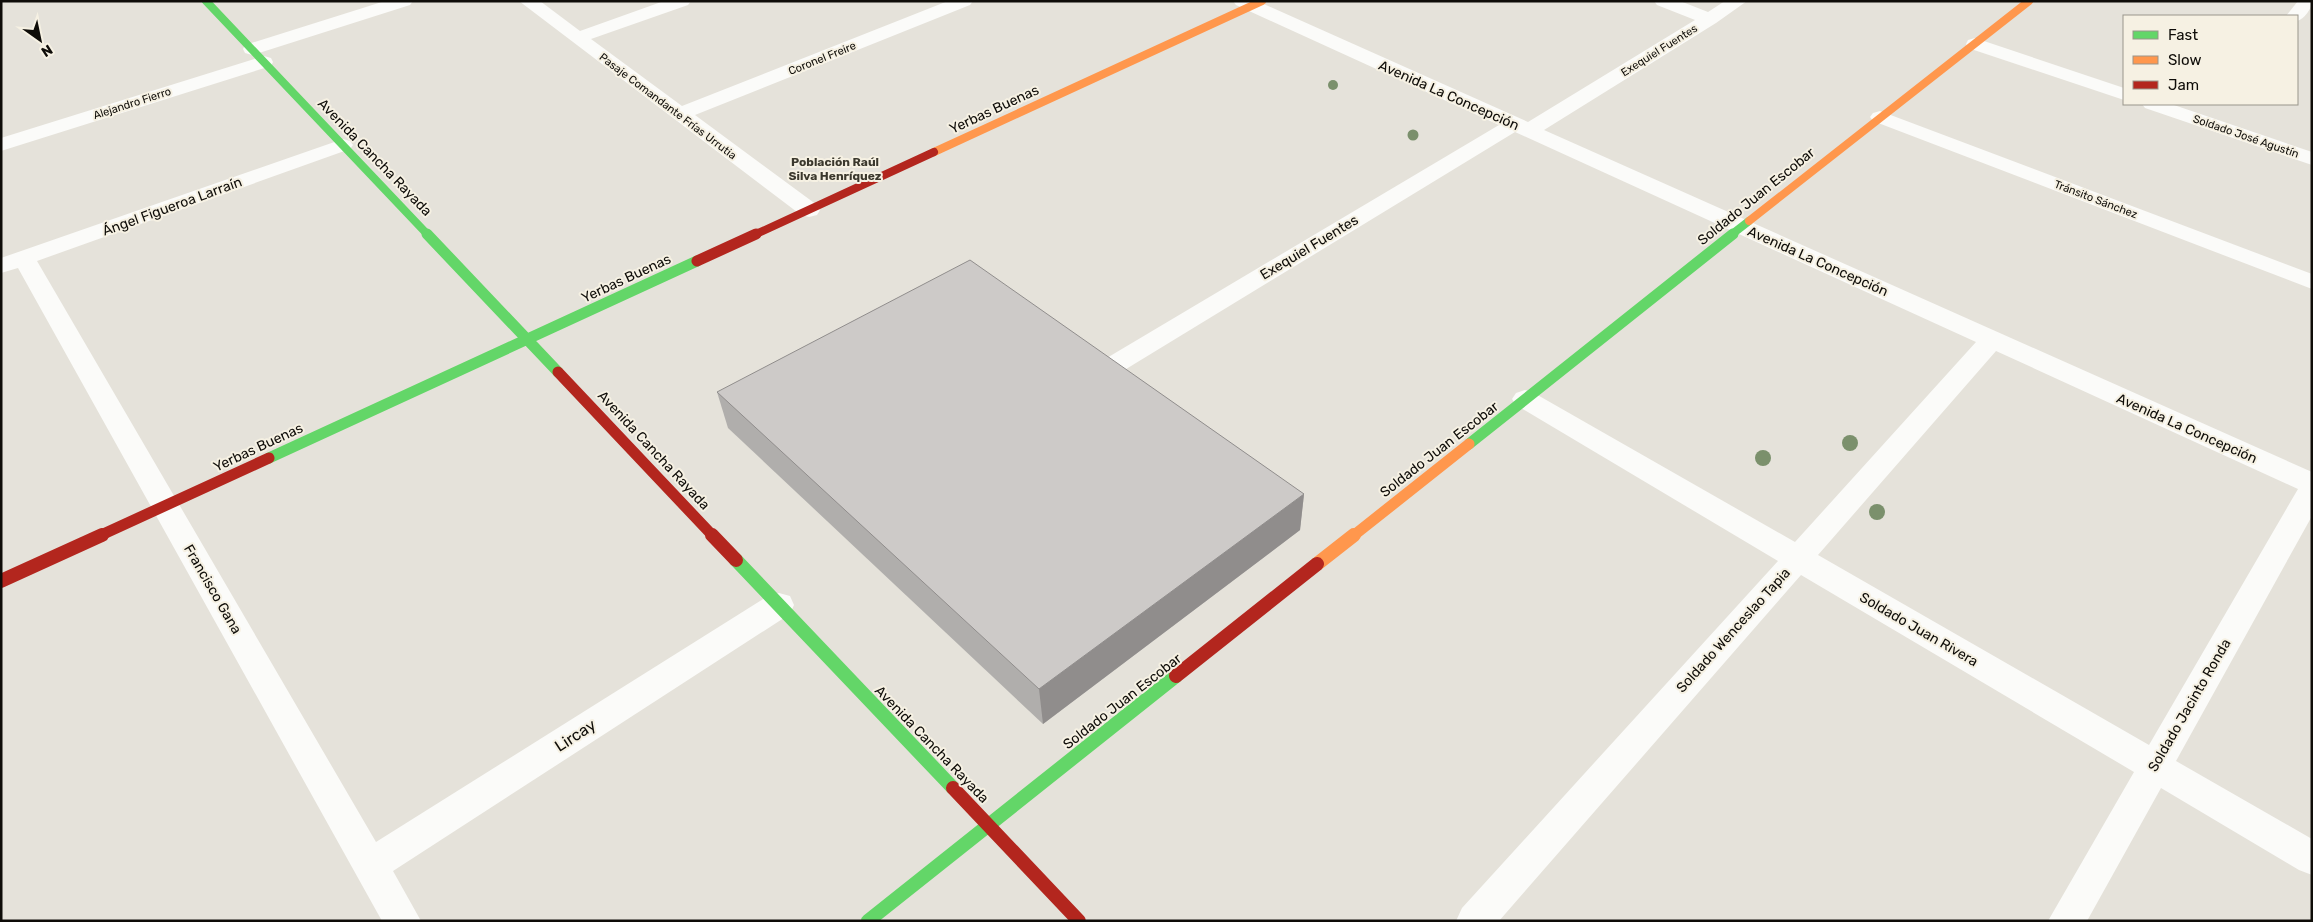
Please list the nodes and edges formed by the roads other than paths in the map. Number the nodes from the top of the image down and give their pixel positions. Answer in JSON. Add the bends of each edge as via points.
{"nodes":[{"id":1,"x":206,"y":1,"type":"edge"},
{"id":2,"x":404,"y":1,"type":"edge"},
{"id":3,"x":528,"y":1,"type":"edge"},
{"id":4,"x":682,"y":1,"type":"edge"},
{"id":5,"x":964,"y":1,"type":"edge"},
{"id":6,"x":1663,"y":1,"type":"edge"},
{"id":7,"x":1738,"y":1,"type":"edge"},
{"id":8,"x":2030,"y":1,"type":"edge"},
{"id":9,"x":2307,"y":1,"type":"edge"},
{"id":10,"x":1252,"y":3,"type":"edge"},
{"id":11,"x":2296,"y":15,"type":"edge"},
{"id":12,"x":1710,"y":19,"type":"junction"},
{"id":13,"x":577,"y":38,"type":"junction"},
{"id":14,"x":1975,"y":44,"type":"junction"},
{"id":15,"x":258,"y":55,"type":"junction"},
{"id":16,"x":2123,"y":94,"type":"edge"},
{"id":17,"x":2157,"y":105,"type":"edge"},
{"id":18,"x":680,"y":114,"type":"junction"},
{"id":19,"x":1880,"y":117,"type":"junction"},
{"id":20,"x":1521,"y":127,"type":"junction"},
{"id":21,"x":1,"y":145,"type":"edge"},
{"id":22,"x":343,"y":145,"type":"junction"},
{"id":23,"x":2312,"y":158,"type":"edge"},
{"id":24,"x":809,"y":210,"type":"junction"},
{"id":25,"x":1742,"y":227,"type":"junction"},
{"id":26,"x":13,"y":262,"type":"edge"},
{"id":27,"x":2312,"y":282,"type":"edge"},
{"id":28,"x":527,"y":340,"type":"junction"},
{"id":29,"x":1992,"y":340,"type":"junction"},
{"id":30,"x":1104,"y":371,"type":"edge"},
{"id":31,"x":1525,"y":399,"type":"junction"},
{"id":32,"x":2312,"y":484,"type":"edge"},
{"id":33,"x":2312,"y":490,"type":"edge"},
{"id":34,"x":166,"y":506,"type":"junction"},
{"id":35,"x":1797,"y":558,"type":"junction"},
{"id":36,"x":1,"y":582,"type":"edge"},
{"id":37,"x":779,"y":604,"type":"junction"},
{"id":38,"x":2154,"y":766,"type":"junction"},
{"id":39,"x":989,"y":826,"type":"junction"},
{"id":40,"x":2312,"y":858,"type":"edge"},
{"id":41,"x":370,"y":866,"type":"junction"},
{"id":42,"x":402,"y":921,"type":"edge"},
{"id":43,"x":868,"y":921,"type":"edge"},
{"id":44,"x":1079,"y":921,"type":"edge"},
{"id":45,"x":1475,"y":921,"type":"edge"},
{"id":46,"x":2067,"y":921,"type":"edge"}],
"edges":[{"from":1,"to":15,"type":"street","name":"Avenida Cancha Rayada"},
{"from":2,"to":15,"type":"street","name":"Alejandro Fierro"},
{"from":3,"to":13,"type":"street","name":"Pasaje Comandante Frías Urrutia"},
{"from":4,"to":13,"type":"street"},
{"from":5,"to":18,"type":"street","name":"Coronel Freire"},
{"from":6,"to":12,"type":"street"},
{"from":7,"to":12,"type":"street","name":"Exequiel Fuentes"},
{"from":8,"to":14,"type":"street","name":"Soldado Juan Escobar"},
{"from":9,"to":11,"type":"street"},
{"from":10,"to":20,"type":"street","name":"Avenida La Concepción"},
{"from":10,"to":24,"type":"street","name":"Yerbas Buenas"},
{"from":12,"to":20,"type":"street","name":"Exequiel Fuentes"},
{"from":13,"to":18,"type":"street","name":"Pasaje Comandante Frías Urrutia"},
{"from":14,"to":16,"type":"street"},
{"from":14,"to":19,"type":"street","name":"Soldado Juan Escobar"},
{"from":15,"to":21,"type":"street","name":"Alejandro Fierro"},
{"from":15,"to":22,"type":"street","name":"Avenida Cancha Rayada"},
{"from":17,"to":23,"type":"street","name":"Soldado José Agustín","via":[[2211,116]]},
{"from":18,"to":24,"type":"street","name":"Pasaje Comandante Frías Urrutia"},
{"from":19,"to":25,"type":"street","name":"Soldado Juan Escobar"},
{"from":19,"to":27,"type":"street","name":"Tránsito Sánchez"},
{"from":20,"to":25,"type":"street","name":"Avenida La Concepción"},
{"from":20,"to":30,"type":"street","name":"Exequiel Fuentes"},
{"from":22,"to":26,"type":"street","name":"Ángel Figueroa Larraín"},
{"from":22,"to":28,"type":"street","name":"Avenida Cancha Rayada"},
{"from":24,"to":28,"type":"street","name":"Yerbas Buenas"},
{"from":25,"to":29,"type":"street","name":"Avenida La Concepción"},
{"from":25,"to":31,"type":"street","name":"Soldado Juan Escobar"},
{"from":26,"to":34,"type":"street","name":"Francisco Gana"},
{"from":28,"to":34,"type":"street","name":"Yerbas Buenas"},
{"from":28,"to":37,"type":"street","name":"Avenida Cancha Rayada"},
{"from":29,"to":32,"type":"street","name":"Avenida La Concepción"},
{"from":29,"to":35,"type":"street","name":"Soldado Wenceslao Tapia"},
{"from":31,"to":35,"type":"street","name":"Soldado Juan Rivera"},
{"from":31,"to":39,"type":"street","name":"Soldado Juan Escobar"},
{"from":33,"to":38,"type":"street","name":"Soldado Jacinto Ronda"},
{"from":34,"to":36,"type":"street","name":"Yerbas Buenas"},
{"from":34,"to":41,"type":"street","name":"Francisco Gana"},
{"from":35,"to":38,"type":"street","name":"Soldado Juan Rivera"},
{"from":35,"to":45,"type":"street","name":"Soldado Wenceslao Tapia"},
{"from":37,"to":39,"type":"street","name":"Avenida Cancha Rayada"},
{"from":37,"to":41,"type":"street","name":"Lircay"},
{"from":38,"to":40,"type":"street","name":"Soldado Juan Rivera"},
{"from":38,"to":46,"type":"street","name":"Soldado Jacinto Ronda"},
{"from":39,"to":43,"type":"street","name":"Soldado Juan Escobar"},
{"from":39,"to":44,"type":"street","name":"Avenida Cancha Rayada"},
{"from":41,"to":42,"type":"street","name":"Francisco Gana"}]}
